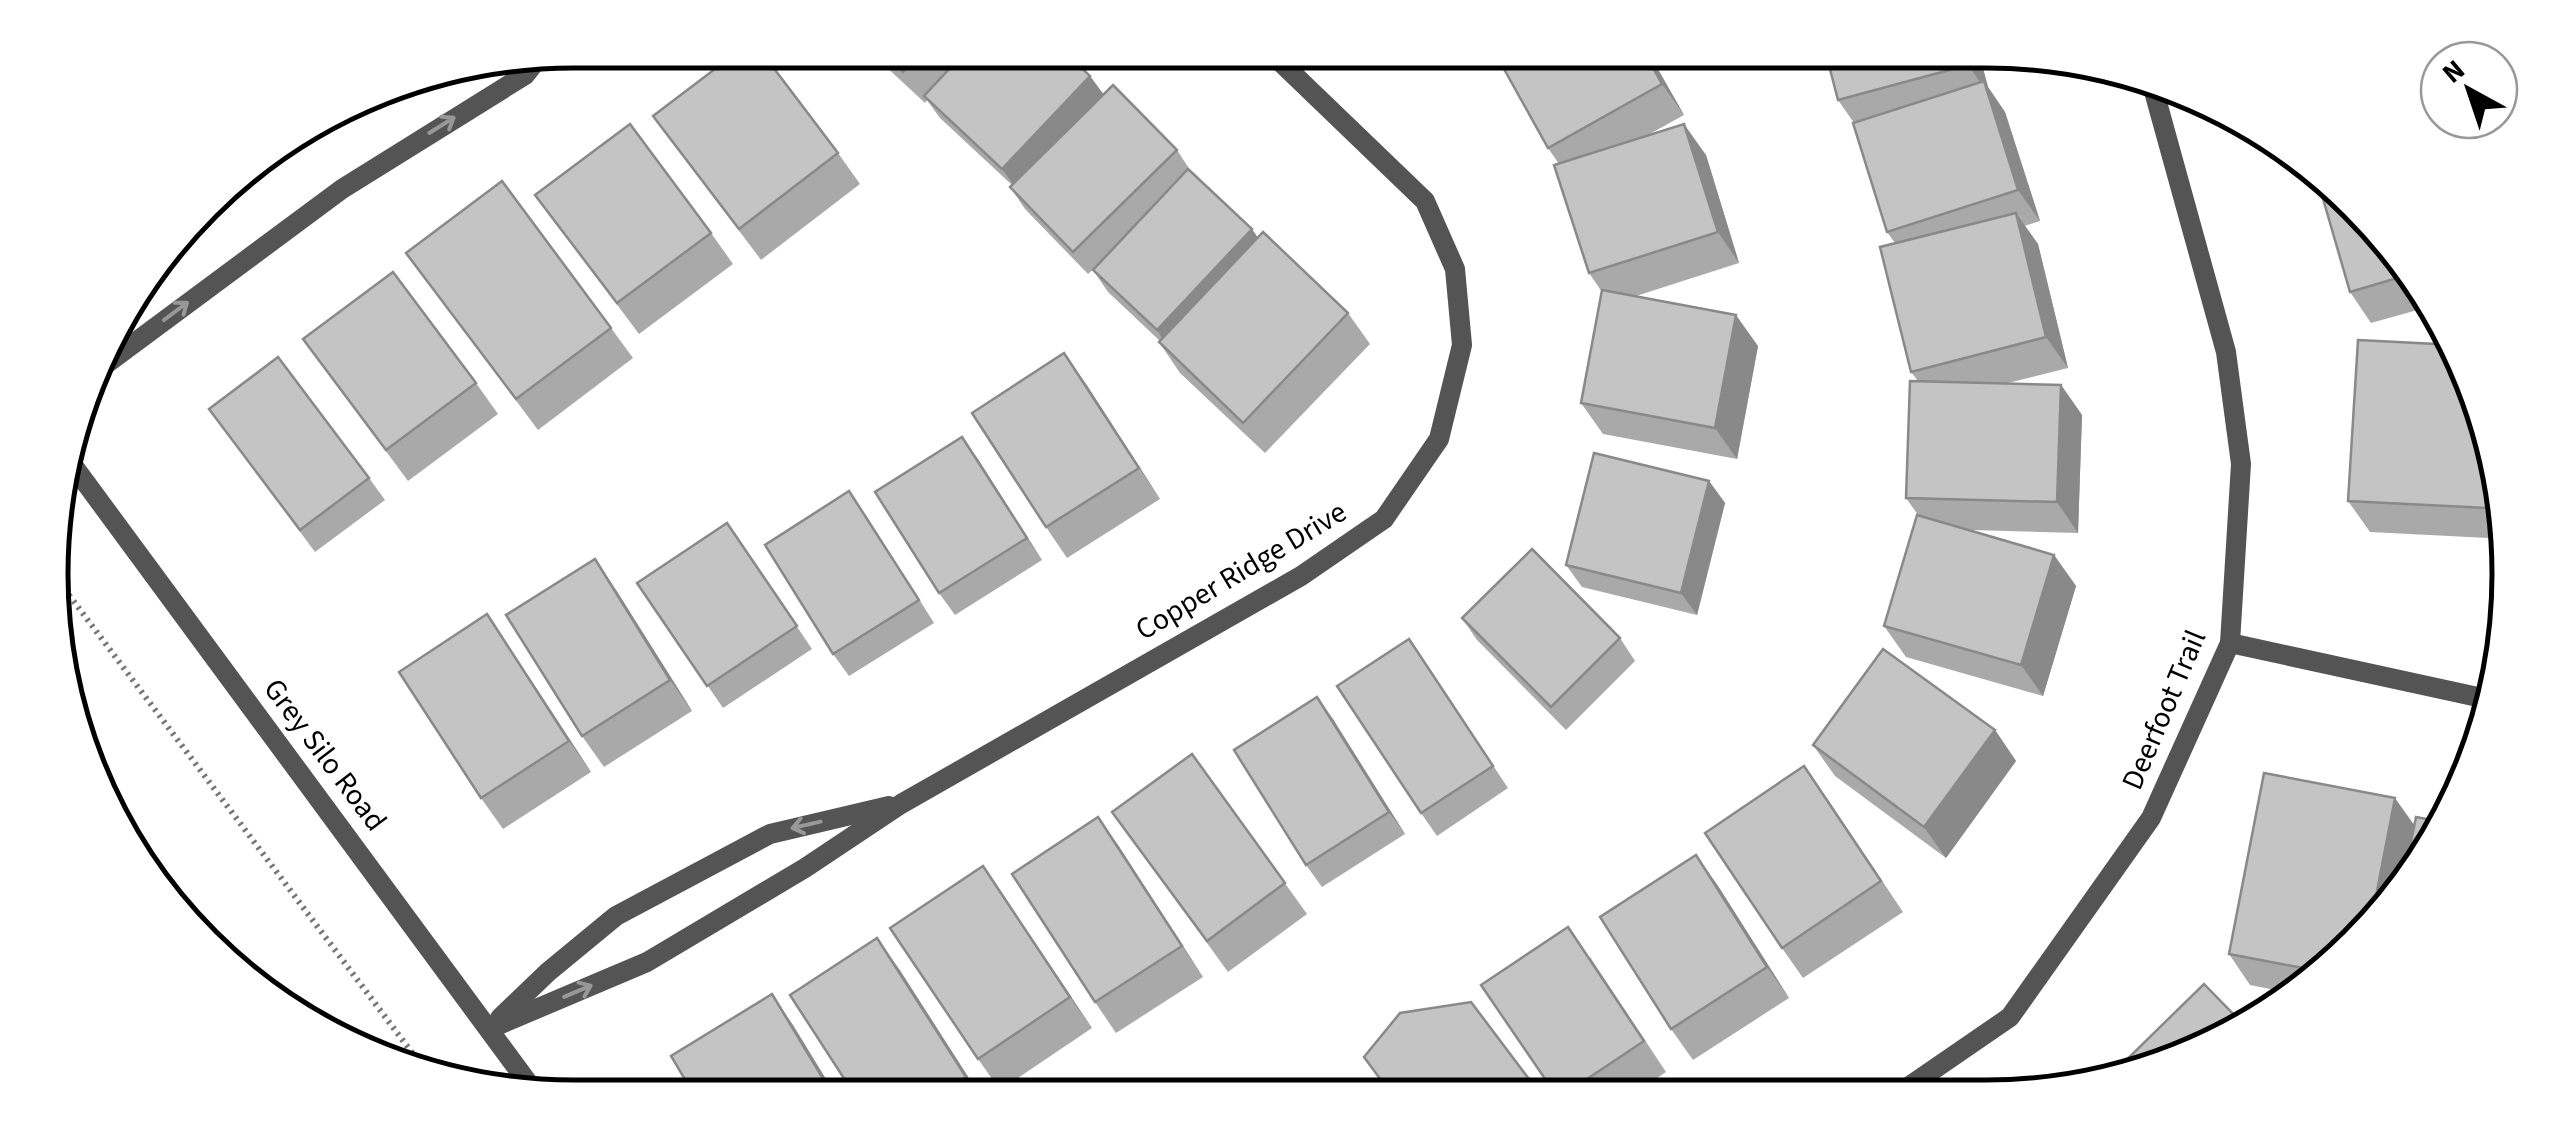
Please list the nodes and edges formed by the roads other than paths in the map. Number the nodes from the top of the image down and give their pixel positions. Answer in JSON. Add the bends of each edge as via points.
{"nodes":[{"id":1,"x":1287,"y":68,"type":"edge"},
{"id":2,"x":529,"y":70,"type":"edge"},
{"id":3,"x":2155,"y":97,"type":"edge"},
{"id":4,"x":117,"y":356,"type":"edge"},
{"id":5,"x":78,"y":472,"type":"edge"},
{"id":6,"x":2230,"y":642,"type":"junction"},
{"id":7,"x":2476,"y":696,"type":"edge"},
{"id":8,"x":901,"y":804,"type":"junction"},
{"id":9,"x":489,"y":1029,"type":"junction"},
{"id":10,"x":524,"y":1077,"type":"edge"},
{"id":11,"x":1918,"y":1080,"type":"edge"}],
"edges":[{"from":1,"to":8,"type":"street","name":"Copper Ridge Drive","via":[[1425,201],[1455,268],[1462,345],[1439,439],[1384,519],[1315,566]]},
{"from":4,"to":2,"type":"street","one_way":true,"via":[[342,189]]},
{"from":3,"to":6,"type":"street","name":"Deerfoot Trail","via":[[2226,352],[2241,464]]},
{"from":5,"to":9,"type":"street","name":"Grey Silo Road"},
{"from":6,"to":7,"type":"street"},
{"from":6,"to":11,"type":"street","name":"Deerfoot Trail","via":[[2151,818],[2010,1017]]},
{"from":9,"to":8,"type":"street","name":"Copper Ridge Drive","one_way":true,"via":[[648,962]]},
{"from":8,"to":9,"type":"street","name":"Copper Ridge Drive","one_way":true,"via":[[770,834],[616,916]]},
{"from":9,"to":10,"type":"street","name":"Grey Silo Road"}]}
